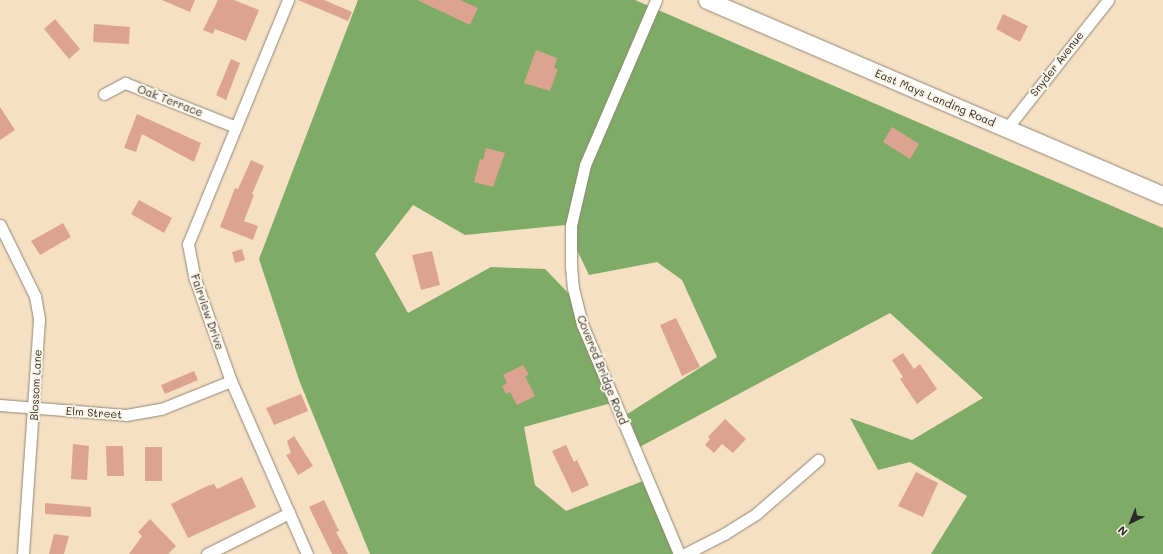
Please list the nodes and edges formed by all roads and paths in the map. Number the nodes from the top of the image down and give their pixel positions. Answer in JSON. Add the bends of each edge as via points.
{"nodes":[{"id":1,"x":288,"y":0,"type":"edge"},
{"id":2,"x":656,"y":0,"type":"edge"},
{"id":3,"x":707,"y":0,"type":"edge"},
{"id":4,"x":1108,"y":0,"type":"edge"},
{"id":5,"x":104,"y":94,"type":"dead end"},
{"id":6,"x":236,"y":127,"type":"junction"},
{"id":7,"x":1007,"y":128,"type":"junction"},
{"id":8,"x":1163,"y":195,"type":"edge"},
{"id":9,"x":0,"y":225,"type":"edge"},
{"id":10,"x":231,"y":381,"type":"junction"},
{"id":11,"x":0,"y":405,"type":"edge"},
{"id":12,"x":35,"y":408,"type":"junction"},
{"id":13,"x":818,"y":460,"type":"dead end"},
{"id":14,"x":289,"y":513,"type":"junction"},
{"id":15,"x":23,"y":554,"type":"edge"},
{"id":16,"x":207,"y":554,"type":"edge"},
{"id":17,"x":307,"y":554,"type":"edge"},
{"id":18,"x":679,"y":554,"type":"edge"},
{"id":19,"x":684,"y":554,"type":"edge"}],
"edges":[{"from":1,"to":6,"type":"street","name":"Fairview Drive"},
{"from":2,"to":18,"type":"street","name":"Covered Bridge Road","via":[[588,159],[571,225],[571,266],[573,288],[582,324]]},
{"from":3,"to":7,"type":"main road","name":"East Mays Landing Road"},
{"from":4,"to":7,"type":"street","name":"Snyder Avenue"},
{"from":5,"to":6,"type":"street","name":"Oak Terrace","via":[[125,84]]},
{"from":6,"to":10,"type":"street","name":"Fairview Drive","via":[[188,244],[194,279]]},
{"from":7,"to":8,"type":"main road","name":"East Mays Landing Road"},
{"from":9,"to":12,"type":"street","name":"Blossom Lane","via":[[35,296],[39,319]]},
{"from":10,"to":12,"type":"street","name":"Elm Street","via":[[161,409],[126,415]]},
{"from":10,"to":14,"type":"street","name":"Fairview Drive"},
{"from":11,"to":12,"type":"street","name":"Elm Street"},
{"from":12,"to":15,"type":"street","name":"Blossom Lane"},
{"from":13,"to":19,"type":"street","via":[[757,513],[724,534]]},
{"from":14,"to":16,"type":"street"},
{"from":14,"to":17,"type":"street","name":"Fairview Drive"}]}
